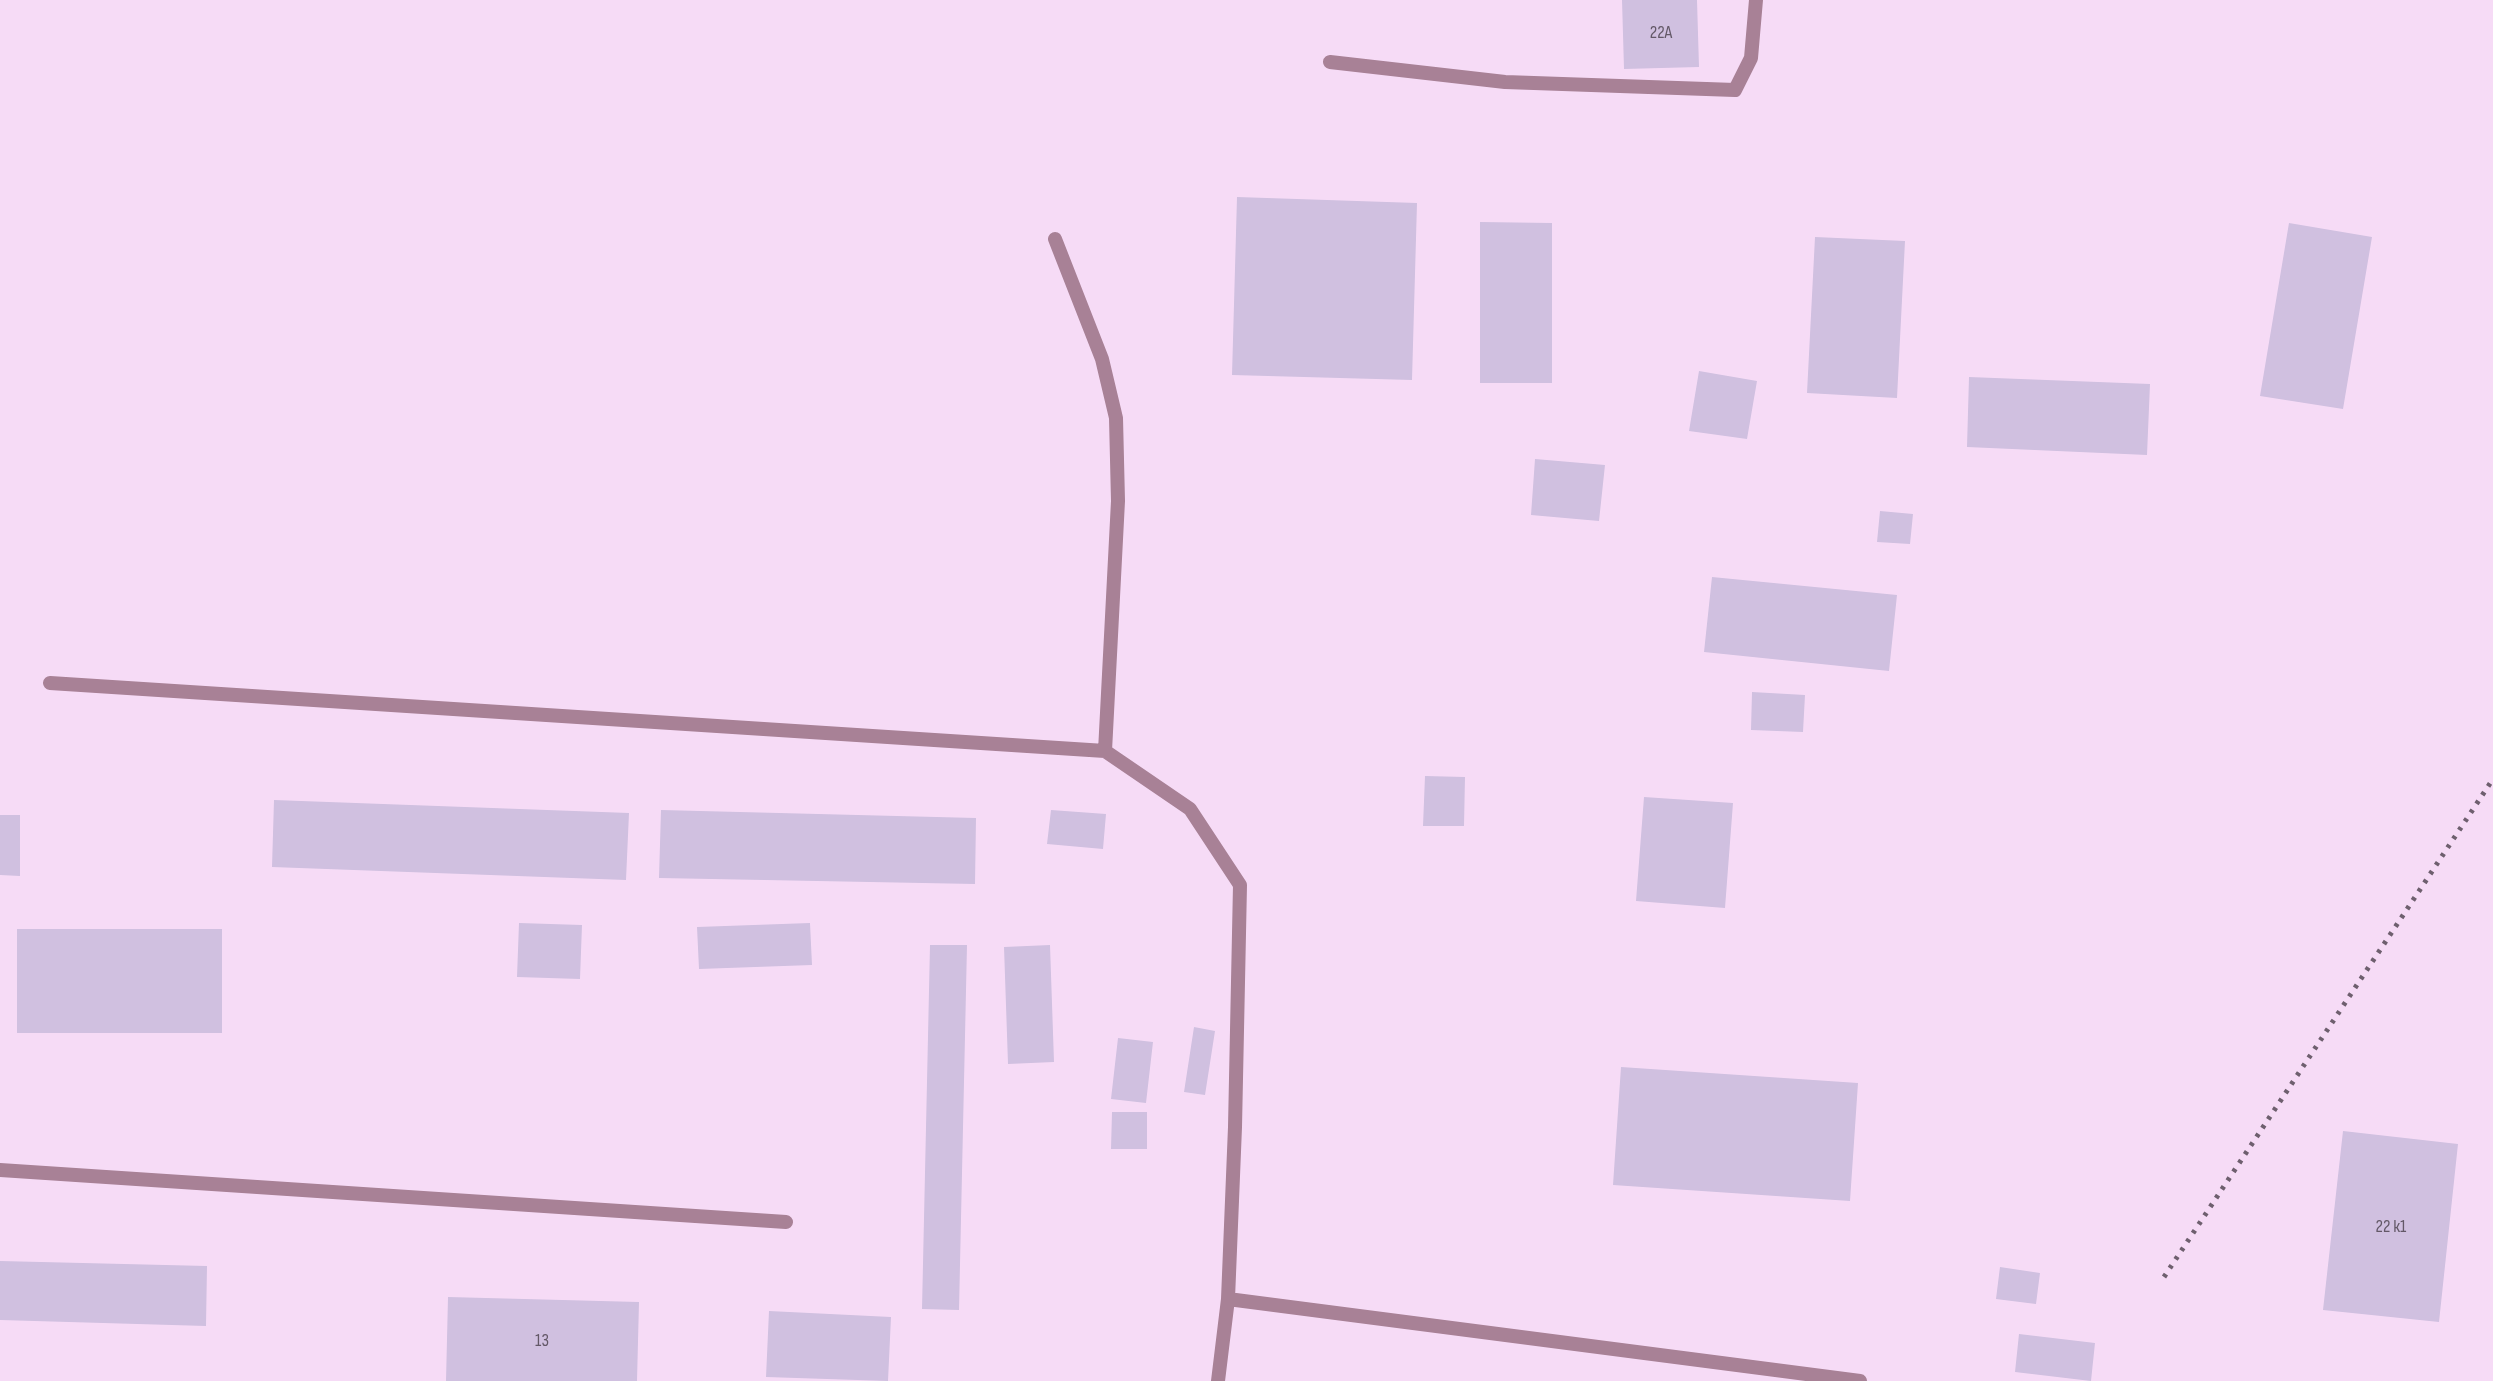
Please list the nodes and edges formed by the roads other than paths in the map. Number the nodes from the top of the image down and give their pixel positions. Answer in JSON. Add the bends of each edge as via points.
{"nodes":[{"id":1,"x":1756,"y":0,"type":"edge"},
{"id":2,"x":1330,"y":62,"type":"dead end"},
{"id":3,"x":1055,"y":239,"type":"dead end"},
{"id":4,"x":50,"y":683,"type":"dead end"},
{"id":5,"x":1105,"y":751,"type":"junction"},
{"id":6,"x":0,"y":1170,"type":"edge"},
{"id":7,"x":786,"y":1222,"type":"dead end"},
{"id":8,"x":1228,"y":1299,"type":"junction"},
{"id":9,"x":1218,"y":1381,"type":"edge"},
{"id":10,"x":1860,"y":1381,"type":"edge"}],
"edges":[{"from":1,"to":2,"type":"lane","via":[[1751,58],[1735,90],[1505,82]]},
{"from":3,"to":5,"type":"lane","via":[[1102,359],[1116,418],[1118,501]]},
{"from":4,"to":5,"type":"lane"},
{"from":5,"to":8,"type":"lane","via":[[1190,809],[1240,885]]},
{"from":6,"to":7,"type":"lane"},
{"from":8,"to":9,"type":"lane"},
{"from":8,"to":10,"type":"lane"}]}
